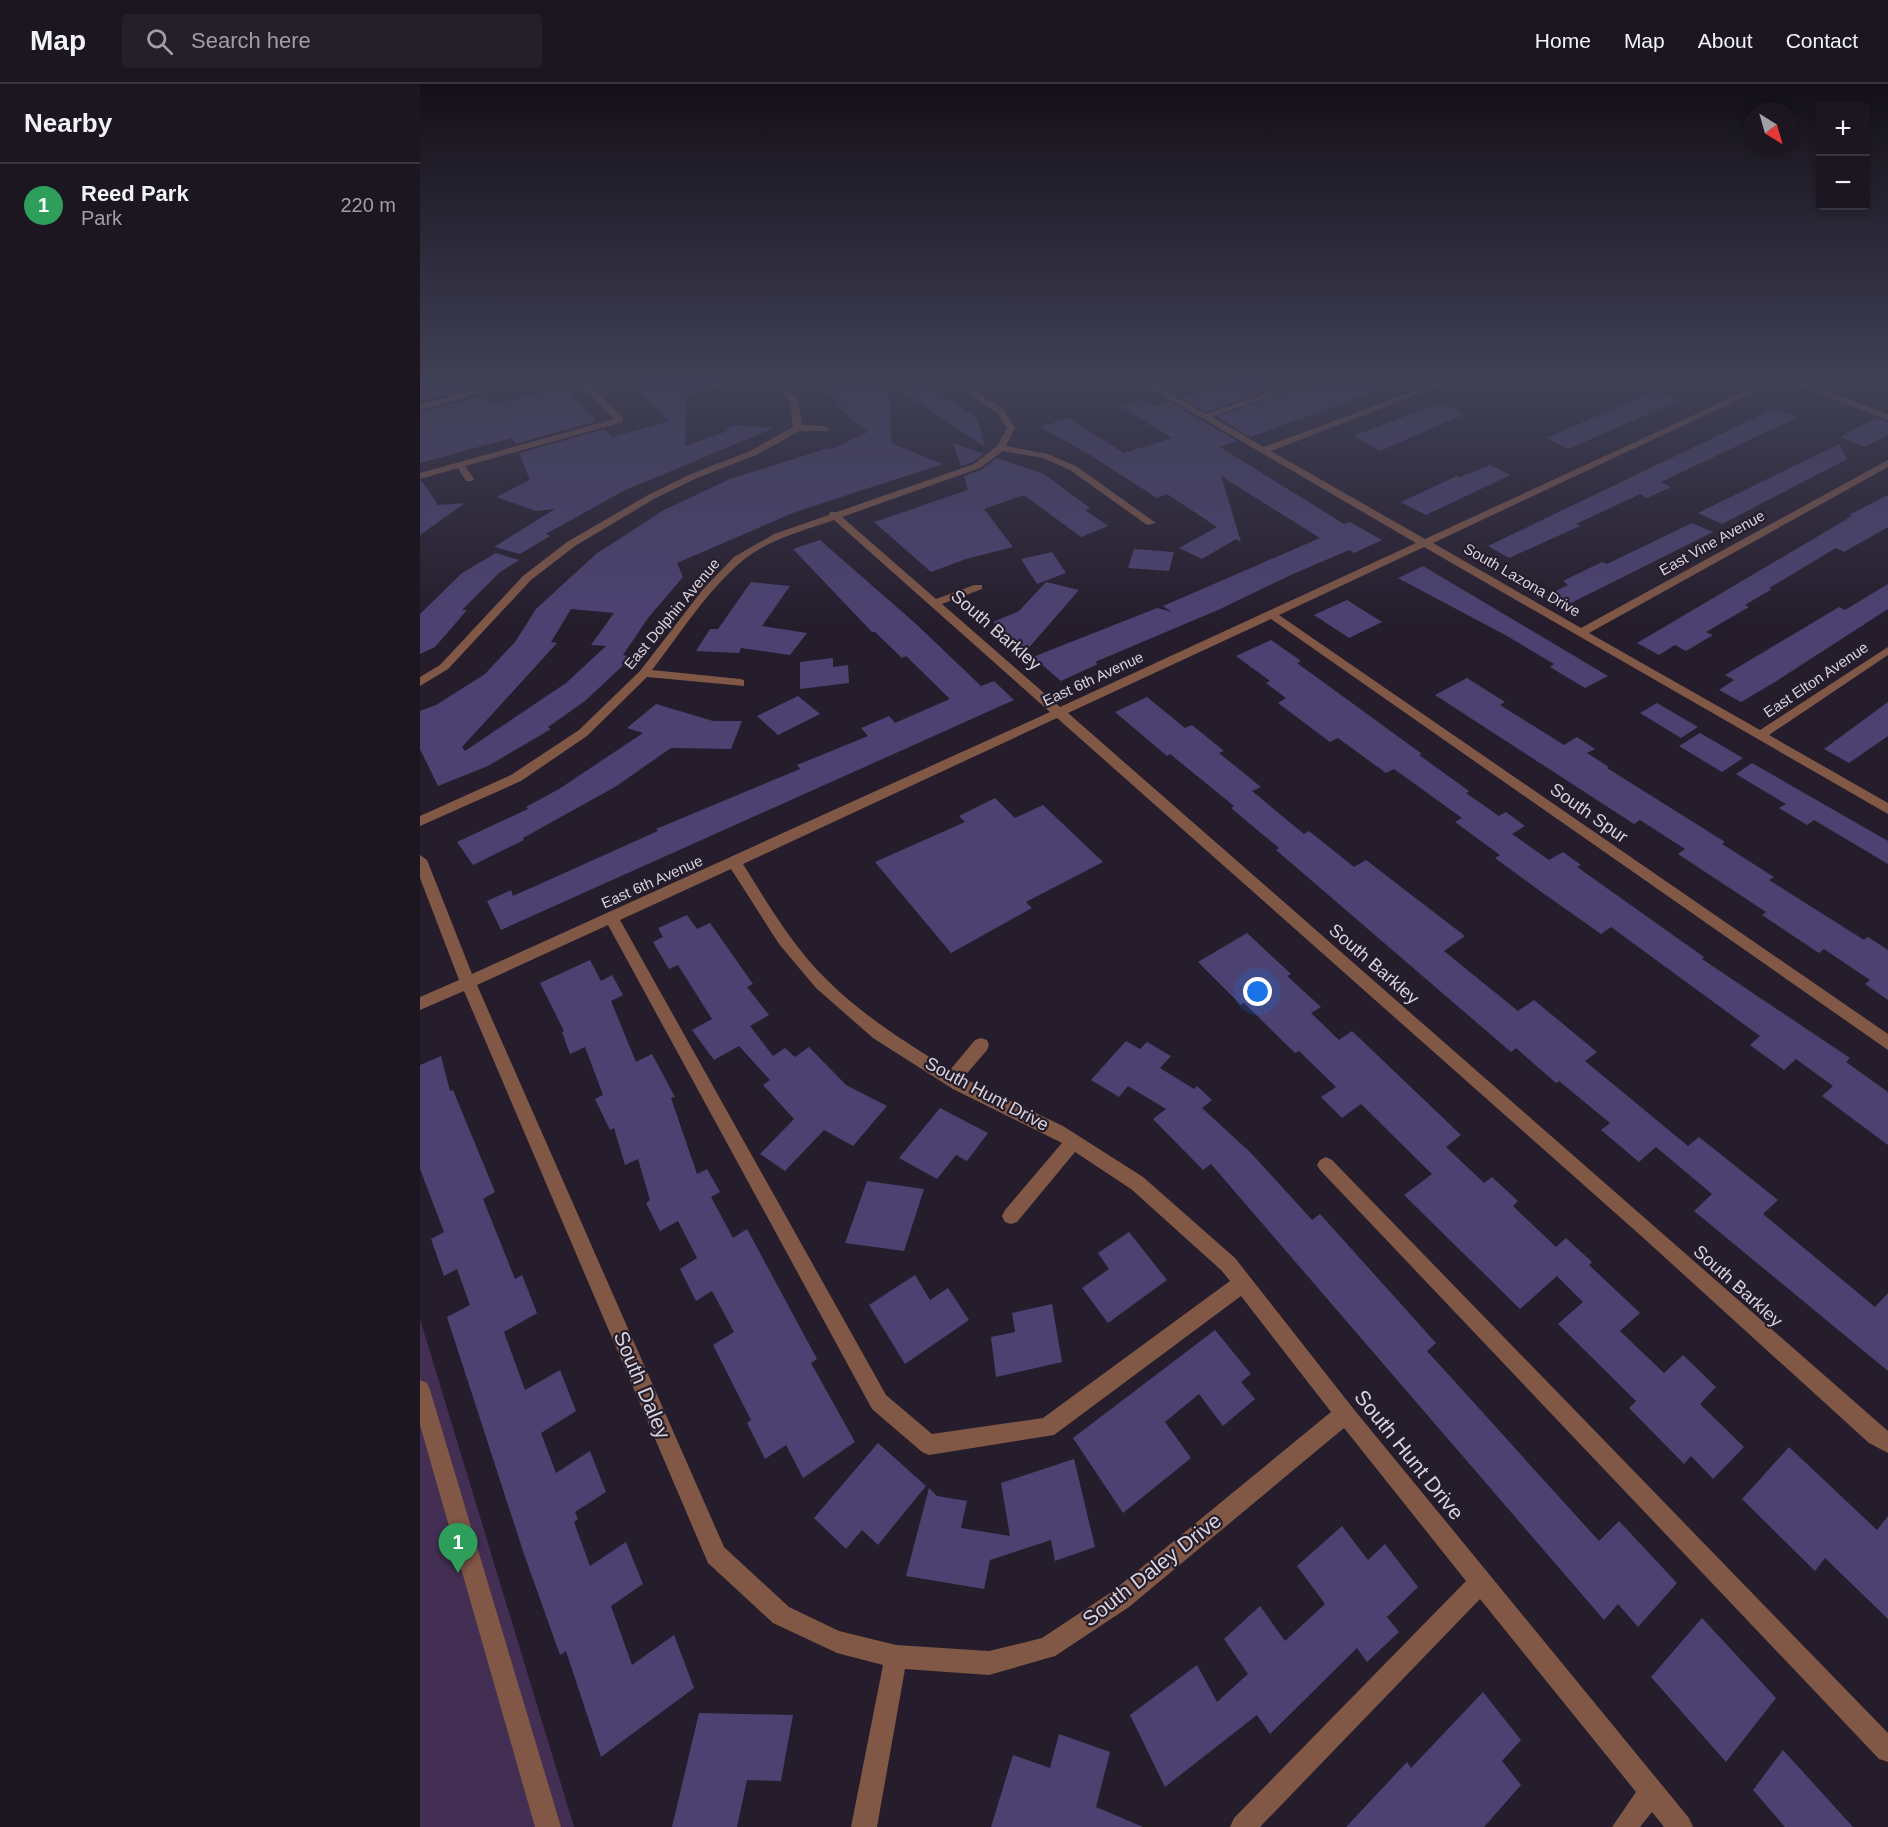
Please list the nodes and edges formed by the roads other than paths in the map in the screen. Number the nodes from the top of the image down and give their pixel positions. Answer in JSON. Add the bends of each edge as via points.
{"nodes":[{"id":1,"x":477,"y":460,"type":"edge"},
{"id":2,"x":734,"y":460,"type":"edge"},
{"id":3,"x":985,"y":460,"type":"edge"},
{"id":4,"x":1055,"y":460,"type":"edge"},
{"id":5,"x":1282,"y":460,"type":"edge"},
{"id":6,"x":1599,"y":460,"type":"edge"},
{"id":7,"x":1888,"y":463,"type":"edge"},
{"id":8,"x":460,"y":465,"type":"junction"},
{"id":9,"x":420,"y":476,"type":"edge"},
{"id":10,"x":469,"y":479,"type":"dead end"},
{"id":11,"x":833,"y":514,"type":"junction"},
{"id":12,"x":1151,"y":523,"type":"dead end"},
{"id":13,"x":1425,"y":541,"type":"junction"},
{"id":14,"x":978,"y":587,"type":"dead end"},
{"id":15,"x":934,"y":603,"type":"junction"},
{"id":16,"x":1270,"y":613,"type":"junction"},
{"id":17,"x":1582,"y":632,"type":"junction"},
{"id":18,"x":1888,"y":650,"type":"edge"},
{"id":19,"x":644,"y":673,"type":"junction"},
{"id":20,"x":420,"y":682,"type":"edge"},
{"id":21,"x":740,"y":682,"type":"dead end"},
{"id":22,"x":1060,"y":711,"type":"junction"},
{"id":23,"x":1761,"y":735,"type":"junction"},
{"id":24,"x":1888,"y":809,"type":"edge"},
{"id":25,"x":420,"y":821,"type":"edge"},
{"id":26,"x":420,"y":860,"type":"edge"},
{"id":27,"x":734,"y":862,"type":"junction"},
{"id":28,"x":611,"y":918,"type":"junction"},
{"id":29,"x":468,"y":982,"type":"junction"},
{"id":30,"x":420,"y":1004,"type":"edge"},
{"id":31,"x":1888,"y":1043,"type":"edge"},
{"id":32,"x":981,"y":1045,"type":"dead end"},
{"id":33,"x":952,"y":1079,"type":"junction"},
{"id":34,"x":1074,"y":1141,"type":"junction"},
{"id":35,"x":1326,"y":1165,"type":"dead end"},
{"id":36,"x":1011,"y":1216,"type":"dead end"},
{"id":37,"x":1243,"y":1283,"type":"junction"},
{"id":38,"x":420,"y":1390,"type":"edge"},
{"id":39,"x":1345,"y":1414,"type":"junction"},
{"id":40,"x":1888,"y":1443,"type":"edge"},
{"id":41,"x":1481,"y":1582,"type":"junction"},
{"id":42,"x":896,"y":1657,"type":"junction"},
{"id":43,"x":1888,"y":1750,"type":"edge"},
{"id":44,"x":1651,"y":1792,"type":"junction"},
{"id":45,"x":548,"y":1827,"type":"edge"},
{"id":46,"x":864,"y":1827,"type":"edge"},
{"id":47,"x":1243,"y":1827,"type":"edge"},
{"id":48,"x":1625,"y":1827,"type":"edge"},
{"id":49,"x":1680,"y":1827,"type":"edge"}],
"edges":[{"from":1,"to":8,"type":"street"},
{"from":2,"to":20,"type":"street","via":[[651,497],[571,544],[527,578],[444,667]]},
{"from":3,"to":11,"type":"street","name":"East Dolphin Avenue"},
{"from":4,"to":12,"type":"street","via":[[1073,468]]},
{"from":5,"to":13,"type":"street","name":"South Lazona Drive"},
{"from":6,"to":13,"type":"street","name":"East 6th Avenue"},
{"from":7,"to":17,"type":"street","name":"East Vine Avenue"},
{"from":8,"to":9,"type":"street"},
{"from":8,"to":10,"type":"street"},
{"from":11,"to":15,"type":"street","name":"South Barkley"},
{"from":11,"to":19,"type":"street","name":"East Dolphin Avenue","via":[[778,536],[738,559],[708,590]]},
{"from":13,"to":16,"type":"street","name":"East 6th Avenue"},
{"from":13,"to":17,"type":"street","name":"South Lazona Drive"},
{"from":14,"to":15,"type":"street"},
{"from":15,"to":22,"type":"street","name":"South Barkley"},
{"from":16,"to":22,"type":"street","name":"East 6th Avenue"},
{"from":16,"to":31,"type":"street","name":"South Spur"},
{"from":17,"to":23,"type":"street","name":"South Lazona Drive"},
{"from":18,"to":23,"type":"street","name":"East Elton Avenue"},
{"from":19,"to":21,"type":"street"},
{"from":19,"to":25,"type":"street","name":"East Dolphin Avenue","via":[[583,733],[516,778]]},
{"from":22,"to":27,"type":"street","name":"East 6th Avenue"},
{"from":22,"to":40,"type":"street","name":"South Barkley"},
{"from":23,"to":24,"type":"street","name":"South Lazona Drive"},
{"from":26,"to":29,"type":"street","name":"South Daley"},
{"from":27,"to":28,"type":"street","name":"East 6th Avenue"},
{"from":27,"to":33,"type":"street","name":"South Hunt Drive","via":[[784,940],[821,984],[879,1033]]},
{"from":28,"to":29,"type":"street","name":"East 6th Avenue"},
{"from":28,"to":37,"type":"street","via":[[879,1402],[929,1445],[1047,1428]]},
{"from":29,"to":30,"type":"street","name":"East 6th Avenue"},
{"from":29,"to":42,"type":"street","name":"South Daley","via":[[716,1555],[781,1615],[837,1642]]},
{"from":32,"to":33,"type":"street"},
{"from":33,"to":34,"type":"street","name":"South Hunt Drive"},
{"from":34,"to":36,"type":"street"},
{"from":34,"to":37,"type":"street","name":"South Hunt Drive","via":[[1137,1183],[1228,1264]]},
{"from":35,"to":43,"type":"street"},
{"from":37,"to":39,"type":"street","name":"South Hunt Drive"},
{"from":38,"to":45,"type":"street"},
{"from":39,"to":41,"type":"street","name":"South Hunt Drive"},
{"from":39,"to":42,"type":"street","name":"South Daley Drive","via":[[1121,1599],[1047,1648],[989,1663]]},
{"from":41,"to":44,"type":"street","name":"South Hunt Drive"},
{"from":41,"to":47,"type":"street"},
{"from":42,"to":46,"type":"street"},
{"from":44,"to":48,"type":"street"},
{"from":44,"to":49,"type":"street","name":"South Hunt Drive"}]}
